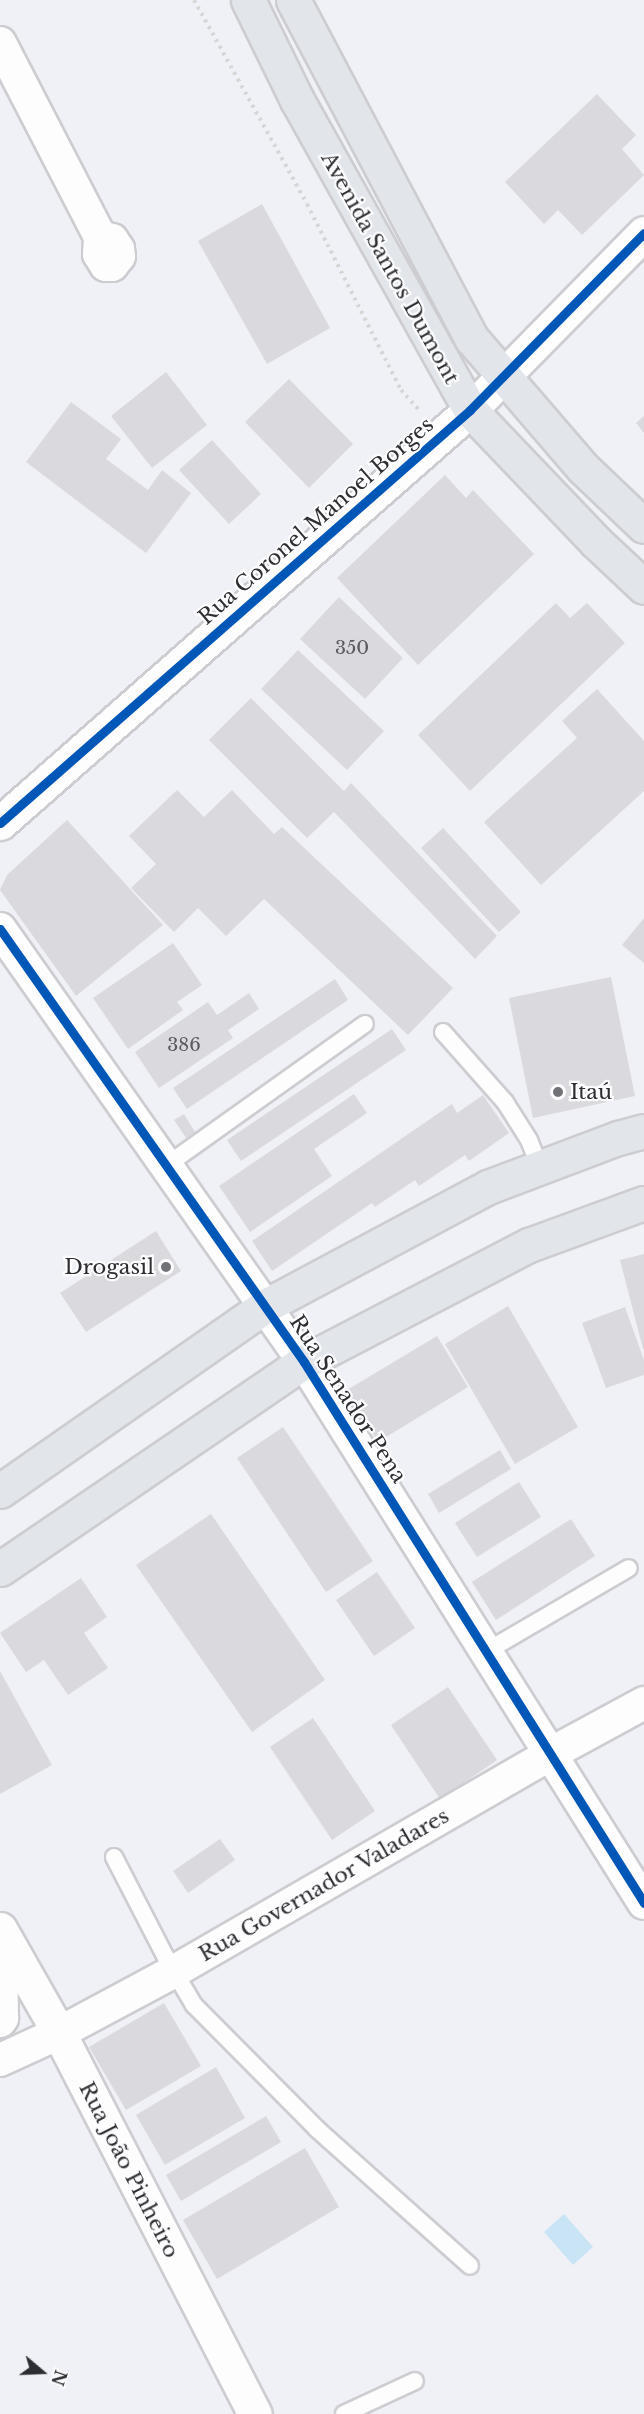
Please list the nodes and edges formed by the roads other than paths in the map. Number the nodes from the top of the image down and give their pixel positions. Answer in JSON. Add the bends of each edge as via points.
{"nodes":[{"id":1,"x":248,"y":0,"type":"edge"},
{"id":2,"x":293,"y":0,"type":"edge"},
{"id":3,"x":0,"y":43,"type":"edge"},
{"id":4,"x":644,"y":232,"type":"edge"},
{"id":5,"x":100,"y":237,"type":"dead end"},
{"id":6,"x":503,"y":376,"type":"junction"},
{"id":7,"x":470,"y":410,"type":"junction"},
{"id":8,"x":644,"y":526,"type":"edge"},
{"id":9,"x":644,"y":587,"type":"edge"},
{"id":10,"x":0,"y":823,"type":"edge"},
{"id":11,"x":0,"y":929,"type":"edge"},
{"id":12,"x":365,"y":1024,"type":"dead end"},
{"id":13,"x":443,"y":1032,"type":"dead end"},
{"id":14,"x":644,"y":1131,"type":"edge"},
{"id":15,"x":167,"y":1165,"type":"junction"},
{"id":16,"x":540,"y":1167,"type":"junction"},
{"id":17,"x":644,"y":1203,"type":"edge"},
{"id":18,"x":267,"y":1305,"type":"junction"},
{"id":19,"x":304,"y":1362,"type":"junction"},
{"id":20,"x":0,"y":1491,"type":"edge"},
{"id":21,"x":629,"y":1568,"type":"dead end"},
{"id":22,"x":0,"y":1569,"type":"edge"},
{"id":23,"x":487,"y":1651,"type":"junction"},
{"id":24,"x":644,"y":1703,"type":"edge"},
{"id":25,"x":552,"y":1753,"type":"junction"},
{"id":26,"x":114,"y":1857,"type":"dead end"},
{"id":27,"x":644,"y":1904,"type":"edge"},
{"id":28,"x":1,"y":1930,"type":"edge"},
{"id":29,"x":173,"y":1972,"type":"junction"},
{"id":30,"x":0,"y":2021,"type":"edge"},
{"id":31,"x":59,"y":2033,"type":"junction"},
{"id":32,"x":0,"y":2060,"type":"edge"},
{"id":33,"x":470,"y":2266,"type":"dead end"},
{"id":34,"x":415,"y":2380,"type":"dead end"},
{"id":35,"x":255,"y":2414,"type":"edge"},
{"id":36,"x":344,"y":2414,"type":"edge"}],
"edges":[{"from":1,"to":7,"type":"main road","name":"Avenida Santos Dumont","via":[[297,100]]},
{"from":2,"to":6,"type":"main road","name":"Avenida Santos Dumont","via":[[472,339]]},
{"from":3,"to":5,"type":"street"},
{"from":4,"to":6,"type":"street","name":"Rua Coronel Manoel Borges"},
{"from":6,"to":7,"type":"street","name":"Rua Coronel Manoel Borges"},
{"from":6,"to":8,"type":"main road","name":"Avenida Santos Dumont","via":[[583,468]]},
{"from":7,"to":9,"type":"main road","name":"Avenida Santos Dumont"},
{"from":7,"to":10,"type":"street","name":"Rua Coronel Manoel Borges"},
{"from":11,"to":15,"type":"street","name":"Rua Senador Pena"},
{"from":12,"to":15,"type":"lane"},
{"from":13,"to":16,"type":"lane","via":[[505,1102],[529,1140]]},
{"from":14,"to":16,"type":"main road"},
{"from":15,"to":18,"type":"street","name":"Rua Senador Pena"},
{"from":16,"to":18,"type":"main road","via":[[488,1187]]},
{"from":17,"to":19,"type":"main road","via":[[529,1245]]},
{"from":18,"to":19,"type":"street","name":"Rua Senador Pena"},
{"from":18,"to":20,"type":"main road"},
{"from":19,"to":22,"type":"main road"},
{"from":19,"to":23,"type":"street","name":"Rua Senador Pena"},
{"from":21,"to":23,"type":"lane"},
{"from":23,"to":25,"type":"street","name":"Rua Senador Pena"},
{"from":24,"to":25,"type":"street","name":"Rua Governador Valadares"},
{"from":25,"to":27,"type":"street","name":"Rua Senador Pena"},
{"from":25,"to":29,"type":"street","name":"Rua Governador Valadares"},
{"from":26,"to":29,"type":"lane"},
{"from":28,"to":30,"type":"street"},
{"from":28,"to":31,"type":"street","name":"Rua João Pinheiro"},
{"from":29,"to":31,"type":"street","name":"Rua Governador Valadares"},
{"from":29,"to":33,"type":"lane","via":[[194,2005],[317,2129]]},
{"from":31,"to":32,"type":"street","name":"Rua Governador Valadares"},
{"from":31,"to":35,"type":"street","name":"Rua João Pinheiro"},
{"from":34,"to":36,"type":"lane"}]}
